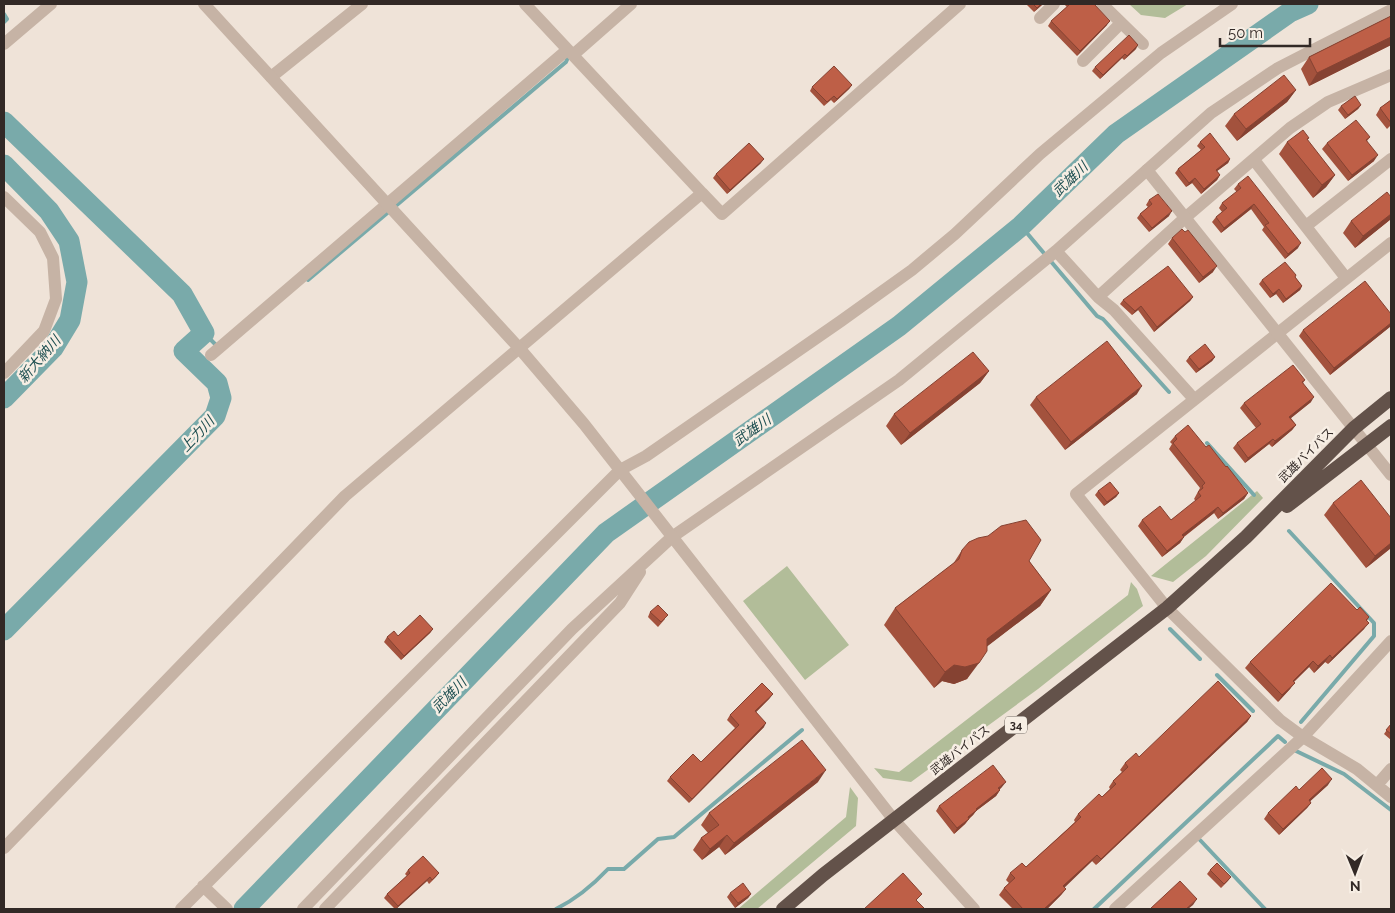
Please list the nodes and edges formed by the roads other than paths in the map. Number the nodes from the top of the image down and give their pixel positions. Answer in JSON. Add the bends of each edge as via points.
{"nodes":[{"id":1,"x":51,"y":4,"type":"edge"},
{"id":2,"x":204,"y":4,"type":"edge"},
{"id":3,"x":362,"y":4,"type":"edge"},
{"id":4,"x":525,"y":4,"type":"edge"},
{"id":5,"x":631,"y":4,"type":"edge"},
{"id":6,"x":960,"y":4,"type":"edge"},
{"id":7,"x":1054,"y":4,"type":"edge"},
{"id":8,"x":1102,"y":4,"type":"edge"},
{"id":9,"x":1232,"y":4,"type":"edge"},
{"id":10,"x":1390,"y":13,"type":"edge"},
{"id":11,"x":1040,"y":18,"type":"dead end"},
{"id":12,"x":1121,"y":23,"type":"junction"},
{"id":13,"x":4,"y":44,"type":"edge"},
{"id":14,"x":1143,"y":44,"type":"dead end"},
{"id":15,"x":570,"y":52,"type":"junction"},
{"id":16,"x":1083,"y":62,"type":"dead end"},
{"id":17,"x":1391,"y":75,"type":"edge"},
{"id":18,"x":271,"y":77,"type":"junction"},
{"id":19,"x":1391,"y":159,"type":"edge"},
{"id":20,"x":1254,"y":160,"type":"junction"},
{"id":21,"x":1147,"y":170,"type":"junction"},
{"id":22,"x":702,"y":194,"type":"junction"},
{"id":23,"x":4,"y":197,"type":"edge"},
{"id":24,"x":386,"y":203,"type":"junction"},
{"id":25,"x":1186,"y":217,"type":"junction"},
{"id":26,"x":1306,"y":226,"type":"junction"},
{"id":27,"x":1391,"y":242,"type":"edge"},
{"id":28,"x":1056,"y":251,"type":"junction"},
{"id":29,"x":1346,"y":278,"type":"junction"},
{"id":30,"x":1098,"y":297,"type":"junction"},
{"id":31,"x":1278,"y":334,"type":"junction"},
{"id":32,"x":520,"y":349,"type":"junction"},
{"id":33,"x":211,"y":355,"type":"dead end"},
{"id":34,"x":4,"y":372,"type":"edge"},
{"id":35,"x":1391,"y":398,"type":"edge"},
{"id":36,"x":1194,"y":399,"type":"junction"},
{"id":37,"x":1391,"y":426,"type":"edge"},
{"id":38,"x":1354,"y":428,"type":"junction"},
{"id":39,"x":1368,"y":445,"type":"junction"},
{"id":40,"x":621,"y":471,"type":"junction"},
{"id":41,"x":1391,"y":475,"type":"edge"},
{"id":42,"x":671,"y":535,"type":"junction"},
{"id":43,"x":1246,"y":537,"type":"junction"},
{"id":44,"x":650,"y":556,"type":"junction"},
{"id":45,"x":1167,"y":608,"type":"junction"},
{"id":46,"x":1391,"y":641,"type":"edge"},
{"id":47,"x":1303,"y":737,"type":"junction"},
{"id":48,"x":1391,"y":769,"type":"edge"},
{"id":49,"x":1377,"y":785,"type":"junction"},
{"id":50,"x":1391,"y":797,"type":"edge"},
{"id":51,"x":894,"y":820,"type":"junction"},
{"id":52,"x":4,"y":848,"type":"edge"},
{"id":53,"x":203,"y":886,"type":"junction"},
{"id":54,"x":182,"y":909,"type":"edge"},
{"id":55,"x":227,"y":909,"type":"edge"},
{"id":56,"x":303,"y":909,"type":"edge"},
{"id":57,"x":325,"y":909,"type":"edge"},
{"id":58,"x":783,"y":909,"type":"edge"},
{"id":59,"x":974,"y":909,"type":"edge"},
{"id":60,"x":1115,"y":909,"type":"edge"}],
"edges":[{"from":1,"to":13,"type":"street"},
{"from":2,"to":18,"type":"street"},
{"from":3,"to":18,"type":"street"},
{"from":4,"to":15,"type":"street"},
{"from":5,"to":15,"type":"street"},
{"from":6,"to":22,"type":"street","via":[[722,214]]},
{"from":7,"to":11,"type":"street"},
{"from":8,"to":12,"type":"street"},
{"from":9,"to":40,"type":"street","via":[[1160,52],[1040,154],[912,270]]},
{"from":10,"to":21,"type":"street","via":[[1278,68],[1211,113]]},
{"from":12,"to":14,"type":"street"},
{"from":12,"to":16,"type":"street"},
{"from":15,"to":22,"type":"street"},
{"from":15,"to":24,"type":"street"},
{"from":17,"to":20,"type":"street","via":[[1328,102],[1290,128]]},
{"from":18,"to":24,"type":"street"},
{"from":19,"to":26,"type":"street"},
{"from":20,"to":25,"type":"street"},
{"from":20,"to":26,"type":"street"},
{"from":21,"to":25,"type":"street"},
{"from":21,"to":28,"type":"street"},
{"from":22,"to":32,"type":"street"},
{"from":23,"to":34,"type":"street","via":[[40,232],[54,258],[56,299],[44,331]]},
{"from":24,"to":32,"type":"street"},
{"from":24,"to":33,"type":"street"},
{"from":25,"to":30,"type":"street"},
{"from":25,"to":31,"type":"street"},
{"from":26,"to":29,"type":"street"},
{"from":27,"to":29,"type":"street"},
{"from":28,"to":30,"type":"street"},
{"from":28,"to":42,"type":"street","via":[[899,380]]},
{"from":29,"to":31,"type":"street"},
{"from":30,"to":36,"type":"street","via":[[1114,310]]},
{"from":31,"to":36,"type":"street"},
{"from":31,"to":38,"type":"street"},
{"from":32,"to":40,"type":"street"},
{"from":32,"to":52,"type":"street","via":[[345,496]]},
{"from":35,"to":38,"type":"highway","name":"武雄バイパス","number":"34"},
{"from":36,"to":45,"type":"street","via":[[1076,494]]},
{"from":37,"to":39,"type":"highway","name":"武雄バイパス","number":"34"},
{"from":38,"to":39,"type":"street"},
{"from":38,"to":43,"type":"highway","name":"武雄バイパス","number":"34"},
{"from":39,"to":41,"type":"street"},
{"from":39,"to":43,"type":"highway","name":"武雄バイパス","number":"34"},
{"from":40,"to":42,"type":"street"},
{"from":40,"to":53,"type":"street"},
{"from":42,"to":44,"type":"street"},
{"from":42,"to":51,"type":"street"},
{"from":43,"to":45,"type":"highway","name":"武雄バイパス","number":"34"},
{"from":44,"to":56,"type":"street","via":[[572,629]]},
{"from":44,"to":57,"type":"street","via":[[620,604]]},
{"from":45,"to":47,"type":"street","via":[[1280,720]]},
{"from":45,"to":51,"type":"highway","name":"武雄バイパス","number":"34"},
{"from":46,"to":47,"type":"street"},
{"from":47,"to":49,"type":"street","via":[[1357,768]]},
{"from":47,"to":60,"type":"street"},
{"from":48,"to":49,"type":"street"},
{"from":49,"to":50,"type":"street"},
{"from":51,"to":58,"type":"highway","name":"武雄バイパス","number":"34"},
{"from":51,"to":59,"type":"street"},
{"from":53,"to":54,"type":"street"},
{"from":53,"to":55,"type":"street"}]}
